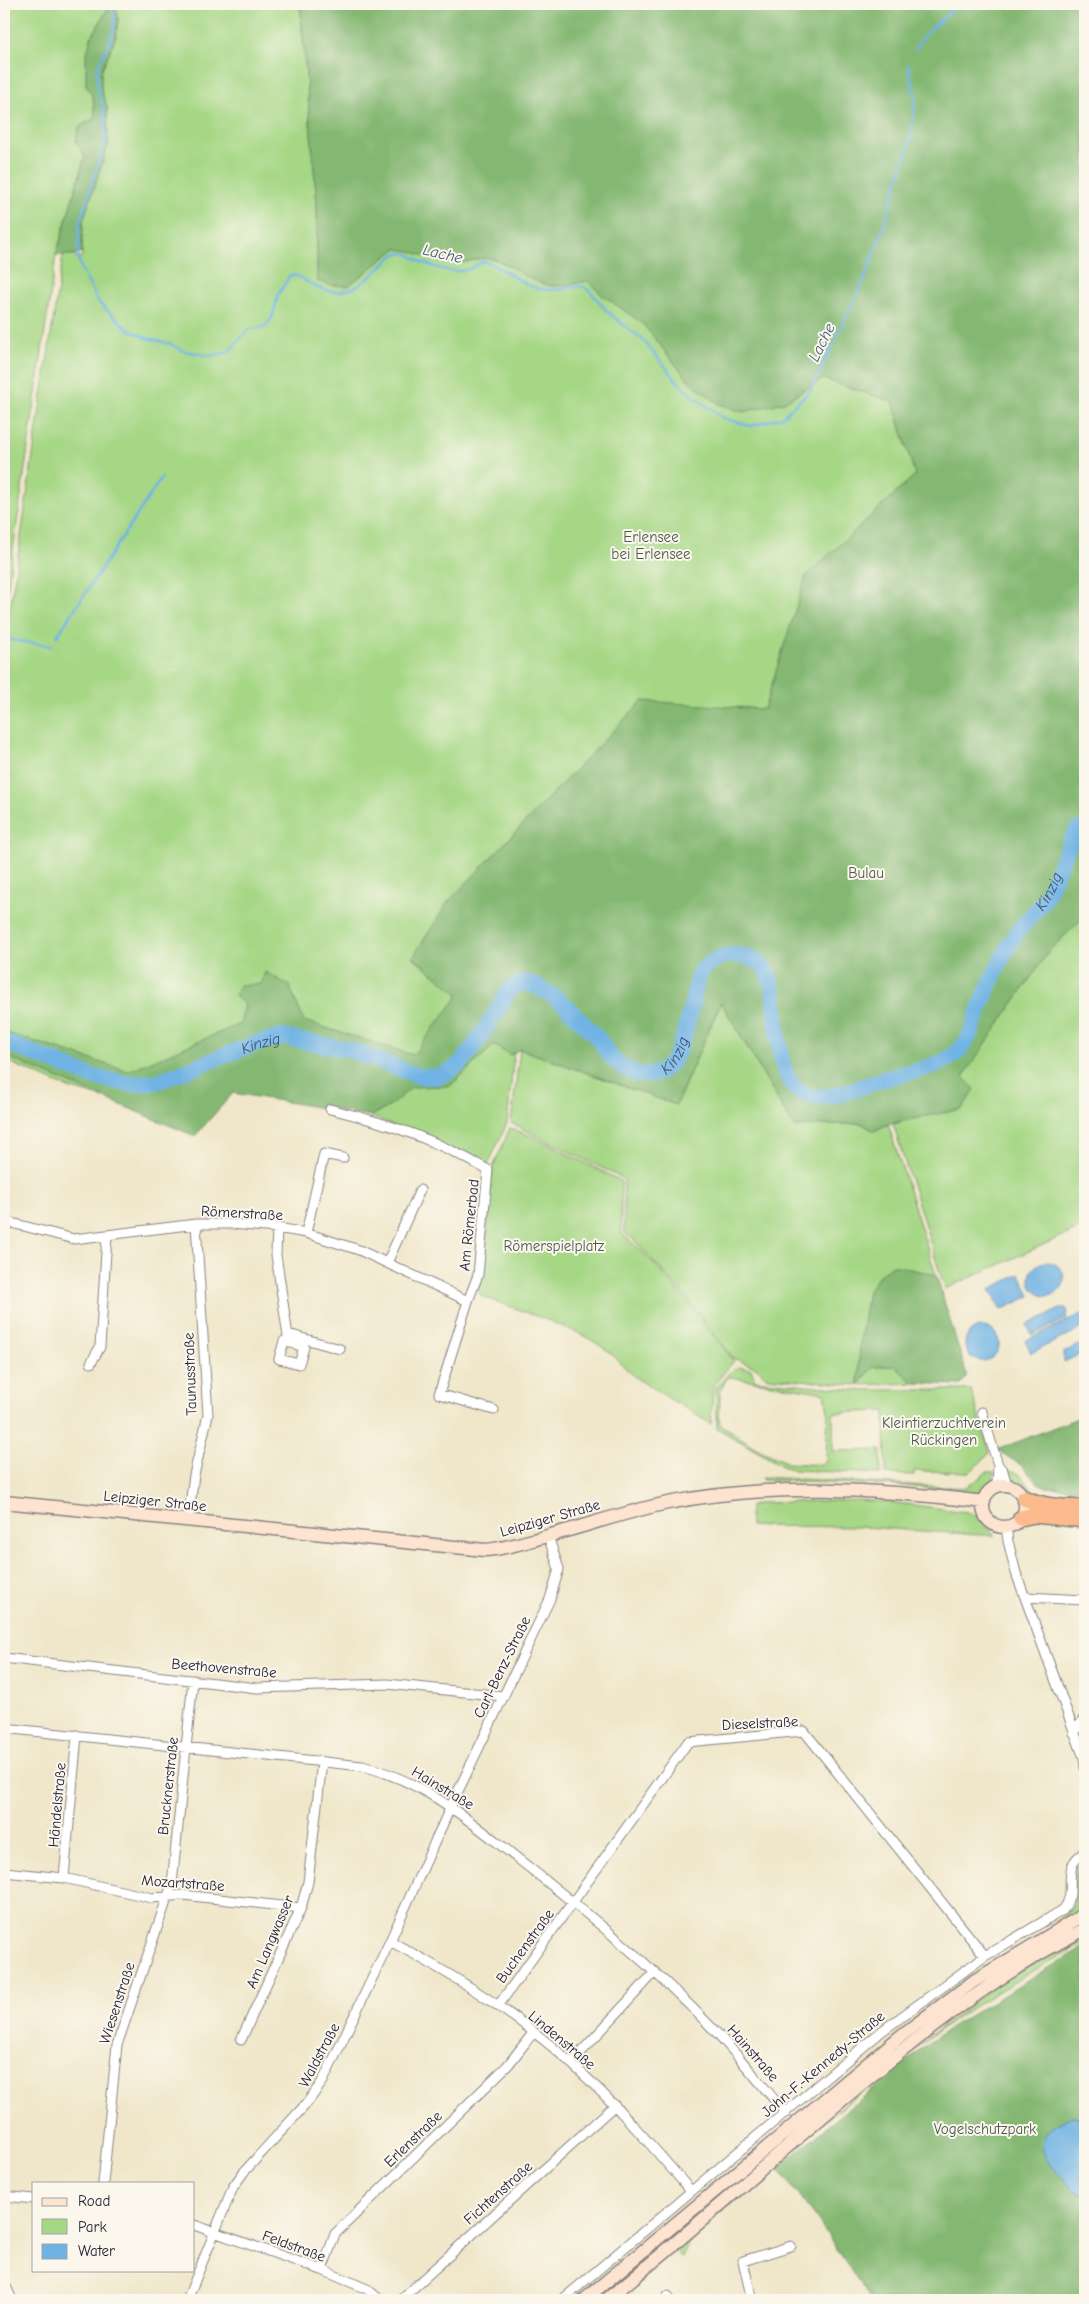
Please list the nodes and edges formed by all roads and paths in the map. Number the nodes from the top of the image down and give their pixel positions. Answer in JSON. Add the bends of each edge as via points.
{"nodes":[{"id":1,"x":330,"y":1109,"type":"dead end"},
{"id":2,"x":343,"y":1158,"type":"dead end"},
{"id":3,"x":420,"y":1190,"type":"dead end"},
{"id":4,"x":4,"y":1221,"type":"edge"},
{"id":5,"x":196,"y":1224,"type":"junction"},
{"id":6,"x":278,"y":1228,"type":"junction"},
{"id":7,"x":306,"y":1232,"type":"junction"},
{"id":8,"x":107,"y":1236,"type":"junction"},
{"id":9,"x":387,"y":1263,"type":"junction"},
{"id":10,"x":468,"y":1301,"type":"junction"},
{"id":11,"x":340,"y":1349,"type":"dead end"},
{"id":12,"x":91,"y":1363,"type":"dead end"},
{"id":13,"x":494,"y":1410,"type":"dead end"},
{"id":14,"x":982,"y":1412,"type":"dead end"},
{"id":15,"x":1002,"y":1486,"type":"junction"},
{"id":16,"x":1024,"y":1498,"type":"junction"},
{"id":17,"x":4,"y":1502,"type":"edge"},
{"id":18,"x":984,"y":1502,"type":"junction"},
{"id":19,"x":1085,"y":1508,"type":"edge"},
{"id":20,"x":1021,"y":1518,"type":"junction"},
{"id":21,"x":188,"y":1520,"type":"junction"},
{"id":22,"x":1085,"y":1520,"type":"edge"},
{"id":23,"x":1006,"y":1527,"type":"junction"},
{"id":24,"x":548,"y":1536,"type":"junction"},
{"id":25,"x":1026,"y":1597,"type":"junction"},
{"id":26,"x":1085,"y":1600,"type":"edge"},
{"id":27,"x":4,"y":1658,"type":"edge"},
{"id":28,"x":193,"y":1680,"type":"junction"},
{"id":29,"x":502,"y":1696,"type":"junction"},
{"id":30,"x":1085,"y":1717,"type":"edge"},
{"id":31,"x":4,"y":1728,"type":"edge"},
{"id":32,"x":1074,"y":1733,"type":"junction"},
{"id":33,"x":77,"y":1735,"type":"junction"},
{"id":34,"x":186,"y":1748,"type":"junction"},
{"id":35,"x":1084,"y":1759,"type":"edge"},
{"id":36,"x":322,"y":1762,"type":"junction"},
{"id":37,"x":1085,"y":1768,"type":"edge"},
{"id":38,"x":451,"y":1806,"type":"junction"},
{"id":39,"x":1085,"y":1852,"type":"edge"},
{"id":40,"x":4,"y":1872,"type":"edge"},
{"id":41,"x":64,"y":1878,"type":"junction"},
{"id":42,"x":169,"y":1895,"type":"junction"},
{"id":43,"x":574,"y":1902,"type":"junction"},
{"id":44,"x":301,"y":1908,"type":"junction"},
{"id":45,"x":1085,"y":1914,"type":"edge"},
{"id":46,"x":1085,"y":1929,"type":"edge"},
{"id":47,"x":390,"y":1941,"type":"junction"},
{"id":48,"x":985,"y":1956,"type":"junction"},
{"id":49,"x":655,"y":1972,"type":"junction"},
{"id":50,"x":498,"y":2006,"type":"junction"},
{"id":51,"x":533,"y":2033,"type":"junction"},
{"id":52,"x":241,"y":2040,"type":"dead end"},
{"id":53,"x":571,"y":2063,"type":"junction"},
{"id":54,"x":615,"y":2105,"type":"junction"},
{"id":55,"x":786,"y":2113,"type":"junction"},
{"id":56,"x":103,"y":2182,"type":"edge"},
{"id":57,"x":692,"y":2191,"type":"junction"},
{"id":58,"x":4,"y":2196,"type":"edge"},
{"id":59,"x":32,"y":2199,"type":"edge"},
{"id":60,"x":195,"y":2225,"type":"edge"},
{"id":61,"x":216,"y":2233,"type":"junction"},
{"id":62,"x":792,"y":2246,"type":"dead end"},
{"id":63,"x":322,"y":2270,"type":"junction"},
{"id":64,"x":4,"y":2282,"type":"edge"},
{"id":65,"x":12,"y":2300,"type":"edge"},
{"id":66,"x":186,"y":2300,"type":"edge"},
{"id":67,"x":380,"y":2300,"type":"edge"},
{"id":68,"x":400,"y":2300,"type":"edge"},
{"id":69,"x":562,"y":2300,"type":"edge"},
{"id":70,"x":584,"y":2300,"type":"edge"},
{"id":71,"x":606,"y":2300,"type":"edge"},
{"id":72,"x":752,"y":2300,"type":"edge"}],
"edges":[{"from":1,"to":10,"type":"street","name":"Am Römerbad","via":[[406,1130],[450,1148],[488,1170],[478,1275]]},
{"from":2,"to":7,"type":"street","via":[[324,1154]]},
{"from":3,"to":9,"type":"street"},
{"from":4,"to":8,"type":"street","name":"Römerstraße","via":[[74,1239]]},
{"from":5,"to":6,"type":"street","name":"Römerstraße"},
{"from":5,"to":8,"type":"street","name":"Römerstraße"},
{"from":5,"to":21,"type":"street","name":"Taunusstraße","via":[[208,1415],[194,1475]]},
{"from":6,"to":7,"type":"street","name":"Römerstraße"},
{"from":6,"to":11,"type":"street","via":[[276,1255],[289,1338]]},
{"from":7,"to":9,"type":"street","name":"Römerstraße","via":[[353,1247]]},
{"from":8,"to":12,"type":"street","via":[[100,1347]]},
{"from":9,"to":10,"type":"street","name":"Römerstraße"},
{"from":10,"to":13,"type":"street","via":[[440,1394]]},
{"from":14,"to":15,"type":"street","via":[[998,1465],[1003,1471]]},
{"from":15,"to":16,"type":"main road","via":[[1017,1489]]},
{"from":15,"to":18,"type":"main road","via":[[989,1492]]},
{"from":16,"to":19,"type":"highway","via":[[1051,1506]]},
{"from":16,"to":20,"type":"main road","via":[[1025,1509]]},
{"from":17,"to":21,"type":"main road","name":"Leipziger Straße"},
{"from":18,"to":23,"type":"main road","via":[[984,1512],[990,1521]]},
{"from":18,"to":24,"type":"main road","name":"Leipziger Straße","via":[[839,1489],[735,1493],[648,1507]]},
{"from":20,"to":22,"type":"highway","via":[[1034,1515]]},
{"from":20,"to":23,"type":"main road"},
{"from":21,"to":24,"type":"main road","name":"Leipziger Straße","via":[[485,1550],[515,1546]]},
{"from":23,"to":25,"type":"street","via":[[1012,1560]]},
{"from":24,"to":29,"type":"street","name":"Carl-Benz-Straße","via":[[559,1569],[550,1598]]},
{"from":25,"to":26,"type":"street"},
{"from":25,"to":32,"type":"street"},
{"from":27,"to":28,"type":"street","name":"Beethovenstraße"},
{"from":28,"to":29,"type":"street","name":"Beethovenstraße","via":[[257,1688],[387,1684]]},
{"from":28,"to":34,"type":"street","name":"Brucknerstraße"},
{"from":29,"to":38,"type":"street","name":"Carl-Benz-Straße"},
{"from":30,"to":32,"type":"street"},
{"from":31,"to":33,"type":"street","name":"Hainstraße"},
{"from":32,"to":35,"type":"street"},
{"from":33,"to":34,"type":"street","name":"Hainstraße"},
{"from":33,"to":41,"type":"street","name":"Händelstraße"},
{"from":34,"to":36,"type":"street","name":"Hainstraße"},
{"from":34,"to":42,"type":"street","name":"Brucknerstraße"},
{"from":35,"to":37,"type":"street"},
{"from":36,"to":38,"type":"street","name":"Hainstraße","via":[[379,1770]]},
{"from":36,"to":44,"type":"street","name":"Am Langwasser","via":[[308,1882]]},
{"from":38,"to":43,"type":"street","name":"Hainstraße"},
{"from":38,"to":47,"type":"street","name":"Waldstraße"},
{"from":39,"to":48,"type":"street","name":"John-F.-Kennedy-Straße","via":[[1072,1864],[1070,1898],[1063,1910]]},
{"from":40,"to":41,"type":"street","name":"Mozartstraße"},
{"from":41,"to":42,"type":"street","name":"Mozartstraße","via":[[152,1898]]},
{"from":42,"to":44,"type":"street","name":"Mozartstraße"},
{"from":42,"to":56,"type":"street","name":"Wiesenstraße","via":[[117,2045]]},
{"from":43,"to":48,"type":"street","name":"Dieselstraße","via":[[688,1742],[804,1731]]},
{"from":43,"to":49,"type":"street","name":"Hainstraße"},
{"from":43,"to":50,"type":"street","name":"Buchenstraße"},
{"from":44,"to":52,"type":"street","name":"Am Langwasser"},
{"from":45,"to":70,"type":"main road","via":[[974,1980],[902,2034]]},
{"from":46,"to":71,"type":"main road","via":[[984,1989],[915,2040]]},
{"from":47,"to":50,"type":"street","name":"Lindenstraße"},
{"from":47,"to":61,"type":"street","name":"Waldstraße","via":[[323,2081],[244,2173],[225,2204]]},
{"from":48,"to":55,"type":"street","name":"John-F.-Kennedy-Straße","via":[[882,2031]]},
{"from":49,"to":53,"type":"street"},
{"from":49,"to":55,"type":"street","name":"Hainstraße","via":[[716,2032]]},
{"from":50,"to":51,"type":"street","name":"Lindenstraße"},
{"from":51,"to":53,"type":"street","name":"Lindenstraße"},
{"from":51,"to":63,"type":"street","name":"Erlenstraße","via":[[502,2071],[335,2234]]},
{"from":53,"to":54,"type":"street","name":"Lindenstraße"},
{"from":54,"to":57,"type":"street","name":"Lindenstraße"},
{"from":54,"to":68,"type":"street","name":"Fichtenstraße"},
{"from":55,"to":57,"type":"street","name":"John-F.-Kennedy-Straße"},
{"from":57,"to":69,"type":"street","name":"John-F.-Kennedy-Straße"},
{"from":58,"to":59,"type":"street"},
{"from":60,"to":61,"type":"street","name":"Feldstraße"},
{"from":61,"to":63,"type":"street","name":"Feldstraße"},
{"from":61,"to":66,"type":"street","name":"Waldstraße"},
{"from":62,"to":72,"type":"street","via":[[744,2261]]},
{"from":63,"to":67,"type":"street","name":"Feldstraße","via":[[368,2289]]},
{"from":64,"to":65,"type":"street"}]}
